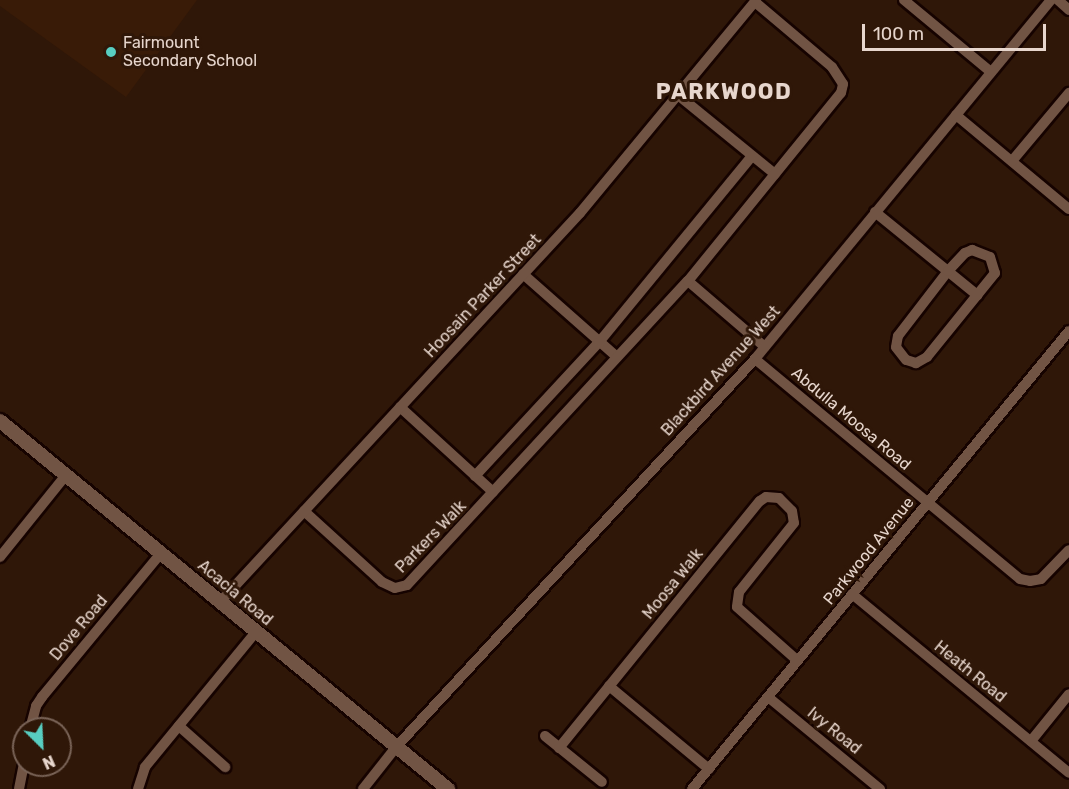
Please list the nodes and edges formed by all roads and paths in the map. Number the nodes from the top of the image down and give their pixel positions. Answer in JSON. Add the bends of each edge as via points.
{"nodes":[{"id":1,"x":904,"y":0,"type":"edge"},
{"id":2,"x":1051,"y":0,"type":"edge"},
{"id":3,"x":1058,"y":0,"type":"edge"},
{"id":4,"x":755,"y":1,"type":"edge"},
{"id":5,"x":1069,"y":10,"type":"edge"},
{"id":6,"x":991,"y":72,"type":"junction"},
{"id":7,"x":1069,"y":93,"type":"edge"},
{"id":8,"x":678,"y":95,"type":"junction"},
{"id":9,"x":956,"y":115,"type":"junction"},
{"id":10,"x":752,"y":156,"type":"junction"},
{"id":11,"x":1012,"y":161,"type":"junction"},
{"id":12,"x":775,"y":174,"type":"junction"},
{"id":13,"x":1069,"y":209,"type":"edge"},
{"id":14,"x":875,"y":212,"type":"junction"},
{"id":15,"x":948,"y":271,"type":"junction"},
{"id":16,"x":523,"y":274,"type":"junction"},
{"id":17,"x":688,"y":281,"type":"junction"},
{"id":18,"x":977,"y":295,"type":"junction"},
{"id":19,"x":1069,"y":331,"type":"edge"},
{"id":20,"x":600,"y":340,"type":"junction"},
{"id":21,"x":765,"y":347,"type":"junction"},
{"id":22,"x":617,"y":357,"type":"junction"},
{"id":23,"x":755,"y":359,"type":"junction"},
{"id":24,"x":400,"y":407,"type":"junction"},
{"id":25,"x":0,"y":422,"type":"edge"},
{"id":26,"x":66,"y":475,"type":"junction"},
{"id":27,"x":475,"y":476,"type":"junction"},
{"id":28,"x":493,"y":492,"type":"junction"},
{"id":29,"x":927,"y":503,"type":"junction"},
{"id":30,"x":304,"y":511,"type":"junction"},
{"id":31,"x":1069,"y":550,"type":"edge"},
{"id":32,"x":161,"y":553,"type":"junction"},
{"id":33,"x":0,"y":556,"type":"edge"},
{"id":34,"x":852,"y":594,"type":"junction"},
{"id":35,"x":220,"y":602,"type":"junction"},
{"id":36,"x":256,"y":632,"type":"junction"},
{"id":37,"x":798,"y":661,"type":"junction"},
{"id":38,"x":609,"y":686,"type":"junction"},
{"id":39,"x":1069,"y":694,"type":"edge"},
{"id":40,"x":768,"y":697,"type":"junction"},
{"id":41,"x":33,"y":717,"type":"edge"},
{"id":42,"x":179,"y":726,"type":"junction"},
{"id":43,"x":545,"y":736,"type":"dead end"},
{"id":44,"x":1031,"y":741,"type":"junction"},
{"id":45,"x":397,"y":746,"type":"junction"},
{"id":46,"x":559,"y":747,"type":"junction"},
{"id":47,"x":225,"y":767,"type":"dead end"},
{"id":48,"x":709,"y":769,"type":"junction"},
{"id":49,"x":1069,"y":773,"type":"edge"},
{"id":50,"x":602,"y":782,"type":"dead end"},
{"id":51,"x":138,"y":789,"type":"edge"},
{"id":52,"x":363,"y":789,"type":"edge"},
{"id":53,"x":448,"y":789,"type":"edge"},
{"id":54,"x":692,"y":789,"type":"edge"},
{"id":55,"x":880,"y":789,"type":"edge"}],
"edges":[{"from":1,"to":6,"type":"street"},
{"from":2,"to":6,"type":"street","name":"Blackbird Avenue West"},
{"from":3,"to":5,"type":"street"},
{"from":4,"to":8,"type":"street","name":"Hoosain Parker Street"},
{"from":4,"to":12,"type":"street","name":"Parkers Walk","via":[[832,67],[843,84],[836,101]]},
{"from":6,"to":9,"type":"street","name":"Blackbird Avenue West"},
{"from":7,"to":11,"type":"street"},
{"from":8,"to":10,"type":"street"},
{"from":8,"to":16,"type":"street","name":"Hoosain Parker Street","via":[[580,213]]},
{"from":9,"to":11,"type":"street"},
{"from":9,"to":14,"type":"street","name":"Blackbird Avenue West"},
{"from":10,"to":12,"type":"street"},
{"from":10,"to":20,"type":"street"},
{"from":11,"to":13,"type":"street"},
{"from":12,"to":17,"type":"street","name":"Parkers Walk"},
{"from":14,"to":15,"type":"street"},
{"from":14,"to":21,"type":"street","name":"Blackbird Avenue West"},
{"from":15,"to":18,"type":"street"},
{"from":15,"to":18,"type":"street","via":[[968,251],[978,250],[990,257],[995,273]]},
{"from":15,"to":18,"type":"street","via":[[896,341],[896,348],[906,360],[916,363],[927,357]]},
{"from":16,"to":20,"type":"street"},
{"from":16,"to":24,"type":"street","name":"Hoosain Parker Street"},
{"from":17,"to":21,"type":"street"},
{"from":17,"to":22,"type":"street","name":"Parkers Walk"},
{"from":19,"to":29,"type":"street","name":"Parkwood Avenue"},
{"from":20,"to":22,"type":"street"},
{"from":20,"to":27,"type":"street"},
{"from":21,"to":23,"type":"street","name":"Blackbird Avenue West"},
{"from":22,"to":28,"type":"street","name":"Parkers Walk"},
{"from":23,"to":29,"type":"street","name":"Abdulla Moosa Road"},
{"from":23,"to":45,"type":"street","name":"Blackbird Avenue West"},
{"from":24,"to":27,"type":"street"},
{"from":24,"to":30,"type":"street","name":"Hoosain Parker Street"},
{"from":25,"to":26,"type":"street","name":"Acacia Road"},
{"from":26,"to":32,"type":"street","name":"Acacia Road"},
{"from":26,"to":33,"type":"street"},
{"from":27,"to":28,"type":"street"},
{"from":28,"to":30,"type":"street","name":"Parkers Walk","via":[[415,578],[400,588],[382,582]]},
{"from":29,"to":31,"type":"street","name":"Abdulla Moosa Road","via":[[1020,579],[1041,579]]},
{"from":29,"to":34,"type":"street","name":"Parkwood Avenue"},
{"from":30,"to":35,"type":"street","name":"Hoosain Parker Street"},
{"from":32,"to":35,"type":"street","name":"Acacia Road"},
{"from":32,"to":41,"type":"street","name":"Dove Road","via":[[42,697]]},
{"from":34,"to":37,"type":"street","name":"Parkwood Avenue"},
{"from":34,"to":44,"type":"street","name":"Heath Road"},
{"from":35,"to":36,"type":"street","name":"Acacia Road"},
{"from":36,"to":42,"type":"street"},
{"from":36,"to":45,"type":"street","name":"Acacia Road"},
{"from":37,"to":38,"type":"street","name":"Moosa Walk","via":[[737,607],[739,592],[794,522],[792,511],[779,498],[770,496],[760,501]]},
{"from":37,"to":40,"type":"street","name":"Parkwood Avenue"},
{"from":38,"to":46,"type":"street","name":"Moosa Walk"},
{"from":38,"to":48,"type":"street"},
{"from":39,"to":44,"type":"street"},
{"from":40,"to":48,"type":"street","name":"Parkwood Avenue"},
{"from":40,"to":55,"type":"street","name":"Ivy Road"},
{"from":42,"to":47,"type":"street"},
{"from":42,"to":51,"type":"street","via":[[145,767]]},
{"from":43,"to":46,"type":"street"},
{"from":44,"to":49,"type":"street","name":"Heath Road"},
{"from":45,"to":52,"type":"street","name":"Blackbird Avenue West"},
{"from":45,"to":53,"type":"street","name":"Acacia Road"},
{"from":46,"to":50,"type":"street"},
{"from":48,"to":54,"type":"street","name":"Parkwood Avenue"}]}
